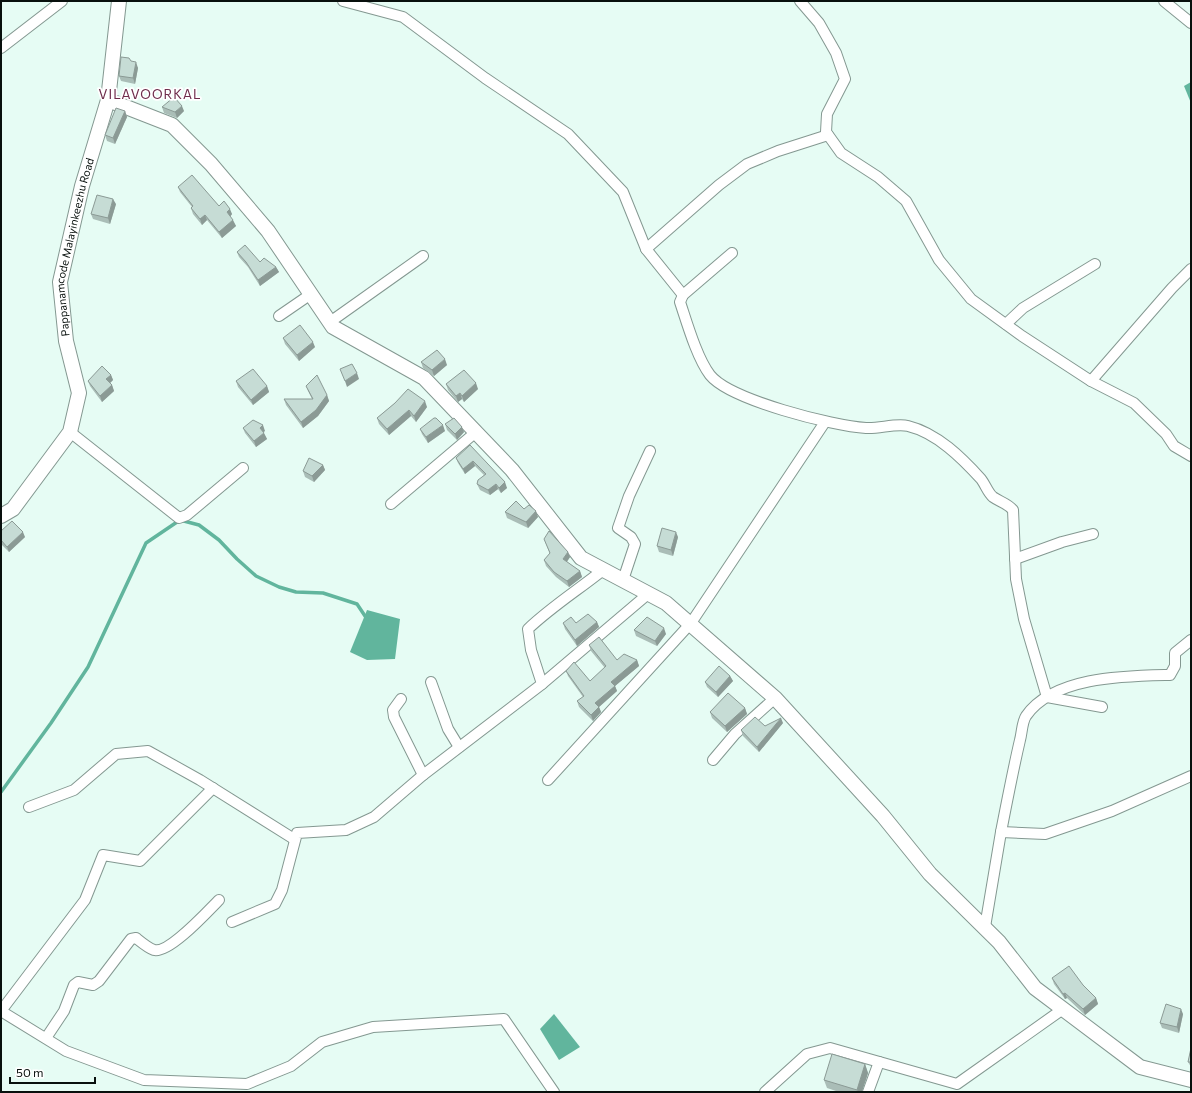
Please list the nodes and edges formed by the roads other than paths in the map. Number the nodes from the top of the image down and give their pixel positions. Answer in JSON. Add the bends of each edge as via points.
{"nodes":[{"id":1,"x":62,"y":1,"type":"edge"},
{"id":2,"x":120,"y":1,"type":"edge"},
{"id":3,"x":344,"y":1,"type":"edge"},
{"id":4,"x":800,"y":1,"type":"edge"},
{"id":5,"x":1164,"y":1,"type":"edge"},
{"id":6,"x":1191,"y":23,"type":"edge"},
{"id":7,"x":1,"y":48,"type":"edge"},
{"id":8,"x":108,"y":100,"type":"junction"},
{"id":9,"x":828,"y":135,"type":"junction"},
{"id":10,"x":646,"y":249,"type":"junction"},
{"id":11,"x":732,"y":253,"type":"dead end"},
{"id":12,"x":423,"y":256,"type":"dead end"},
{"id":13,"x":1095,"y":264,"type":"dead end"},
{"id":14,"x":1191,"y":269,"type":"edge"},
{"id":15,"x":311,"y":294,"type":"junction"},
{"id":16,"x":683,"y":295,"type":"junction"},
{"id":17,"x":279,"y":316,"type":"dead end"},
{"id":18,"x":330,"y":322,"type":"junction"},
{"id":19,"x":1006,"y":324,"type":"junction"},
{"id":20,"x":1091,"y":381,"type":"junction"},
{"id":21,"x":825,"y":422,"type":"junction"},
{"id":22,"x":70,"y":432,"type":"junction"},
{"id":23,"x":476,"y":432,"type":"junction"},
{"id":24,"x":650,"y":450,"type":"dead end"},
{"id":25,"x":1191,"y":456,"type":"edge"},
{"id":26,"x":243,"y":468,"type":"dead end"},
{"id":27,"x":391,"y":504,"type":"dead end"},
{"id":28,"x":1,"y":516,"type":"edge"},
{"id":29,"x":1093,"y":534,"type":"dead end"},
{"id":30,"x":1015,"y":560,"type":"junction"},
{"id":31,"x":603,"y":570,"type":"junction"},
{"id":32,"x":623,"y":580,"type":"junction"},
{"id":33,"x":648,"y":594,"type":"junction"},
{"id":34,"x":691,"y":623,"type":"junction"},
{"id":35,"x":1191,"y":640,"type":"edge"},
{"id":36,"x":431,"y":682,"type":"dead end"},
{"id":37,"x":542,"y":684,"type":"junction"},
{"id":38,"x":1046,"y":697,"type":"junction"},
{"id":39,"x":775,"y":698,"type":"junction"},
{"id":40,"x":401,"y":699,"type":"dead end"},
{"id":41,"x":1102,"y":707,"type":"dead end"},
{"id":42,"x":459,"y":747,"type":"junction"},
{"id":43,"x":713,"y":760,"type":"dead end"},
{"id":44,"x":423,"y":775,"type":"junction"},
{"id":45,"x":1191,"y":776,"type":"edge"},
{"id":46,"x":548,"y":780,"type":"dead end"},
{"id":47,"x":213,"y":788,"type":"junction"},
{"id":48,"x":29,"y":807,"type":"dead end"},
{"id":49,"x":1001,"y":832,"type":"junction"},
{"id":50,"x":294,"y":839,"type":"junction"},
{"id":51,"x":219,"y":900,"type":"dead end"},
{"id":52,"x":232,"y":922,"type":"dead end"},
{"id":53,"x":985,"y":927,"type":"junction"},
{"id":54,"x":1063,"y":1009,"type":"junction"},
{"id":55,"x":1,"y":1011,"type":"edge"},
{"id":56,"x":46,"y":1038,"type":"junction"},
{"id":57,"x":879,"y":1062,"type":"junction"},
{"id":58,"x":1191,"y":1080,"type":"edge"},
{"id":59,"x":960,"y":1088,"type":"edge"},
{"id":60,"x":554,"y":1092,"type":"edge"},
{"id":61,"x":765,"y":1092,"type":"edge"},
{"id":62,"x":868,"y":1092,"type":"edge"}],
"edges":[{"from":1,"to":7,"type":"street"},
{"from":2,"to":8,"type":"street","name":"Pappanamcode Malayinkeezhu Road"},
{"from":3,"to":10,"type":"street","via":[[403,18],[568,134],[622,192]]},
{"from":4,"to":9,"type":"street","via":[[819,23],[836,53],[845,79],[827,114]]},
{"from":5,"to":6,"type":"street"},
{"from":8,"to":15,"type":"street","via":[[172,125],[211,164],[268,231]]},
{"from":8,"to":22,"type":"street","name":"Pappanamcode Malayinkeezhu Road","via":[[82,186],[60,282],[66,341],[79,393]]},
{"from":9,"to":10,"type":"street","via":[[747,164]]},
{"from":9,"to":19,"type":"street","via":[[841,153],[878,177],[906,201],[939,260],[971,299]]},
{"from":10,"to":16,"type":"street"},
{"from":11,"to":16,"type":"street"},
{"from":12,"to":18,"type":"street"},
{"from":13,"to":19,"type":"street","via":[[1023,308]]},
{"from":14,"to":20,"type":"street"},
{"from":15,"to":17,"type":"street"},
{"from":15,"to":18,"type":"street"},
{"from":16,"to":21,"type":"street","via":[[680,302],[694,342],[711,375],[731,391]]},
{"from":18,"to":23,"type":"street","via":[[424,378]]},
{"from":19,"to":20,"type":"street"},
{"from":20,"to":25,"type":"street","via":[[1134,403],[1166,434],[1174,446]]},
{"from":21,"to":30,"type":"street","via":[[867,428],[908,426],[936,438],[958,456],[992,496],[1013,510]]},
{"from":21,"to":34,"type":"street"},
{"from":22,"to":26,"type":"street","via":[[179,518],[187,516]]},
{"from":22,"to":28,"type":"street","name":"Pappanamcode Malayinkeezhu Road","via":[[14,509]]},
{"from":23,"to":27,"type":"street"},
{"from":23,"to":31,"type":"street","via":[[512,470],[581,558]]},
{"from":24,"to":32,"type":"street","via":[[618,528],[631,537],[635,544]]},
{"from":29,"to":30,"type":"street","via":[[1062,542]]},
{"from":30,"to":38,"type":"street","via":[[1024,619]]},
{"from":31,"to":32,"type":"street"},
{"from":31,"to":37,"type":"street","via":[[546,611],[528,629],[531,650]]},
{"from":32,"to":33,"type":"street"},
{"from":33,"to":34,"type":"street","via":[[666,603]]},
{"from":33,"to":37,"type":"street"},
{"from":34,"to":39,"type":"street"},
{"from":34,"to":46,"type":"street"},
{"from":35,"to":38,"type":"street","via":[[1175,653],[1175,666],[1170,675],[1096,679]]},
{"from":36,"to":42,"type":"street","via":[[443,718]]},
{"from":37,"to":42,"type":"street"},
{"from":38,"to":41,"type":"street"},
{"from":38,"to":49,"type":"street","via":[[1026,717]]},
{"from":39,"to":43,"type":"street","via":[[735,734]]},
{"from":39,"to":53,"type":"street","via":[[883,816],[930,874]]},
{"from":40,"to":44,"type":"street","via":[[393,710],[394,717]]},
{"from":42,"to":44,"type":"street"},
{"from":44,"to":50,"type":"street","via":[[374,817],[346,830],[297,833]]},
{"from":45,"to":49,"type":"street","via":[[1112,811],[1045,834]]},
{"from":47,"to":48,"type":"street","via":[[148,752],[116,754],[74,790]]},
{"from":47,"to":50,"type":"street"},
{"from":47,"to":55,"type":"street","via":[[140,861],[103,855],[84,900]]},
{"from":49,"to":53,"type":"street"},
{"from":50,"to":52,"type":"street","via":[[282,890],[275,904]]},
{"from":51,"to":56,"type":"street","via":[[181,938],[160,950],[154,950],[136,938],[131,939],[98,981],[93,985],[78,982],[74,985],[64,1011]]},
{"from":53,"to":54,"type":"street","via":[[1035,988]]},
{"from":54,"to":58,"type":"street","via":[[1140,1067]]},
{"from":54,"to":59,"type":"street"},
{"from":55,"to":56,"type":"street"},
{"from":56,"to":60,"type":"street","via":[[66,1050],[144,1080],[247,1084],[291,1066],[322,1042],[372,1027],[504,1019]]},
{"from":57,"to":59,"type":"street"},
{"from":57,"to":61,"type":"street","via":[[830,1048],[814,1052],[807,1054]]},
{"from":57,"to":62,"type":"street"}]}
